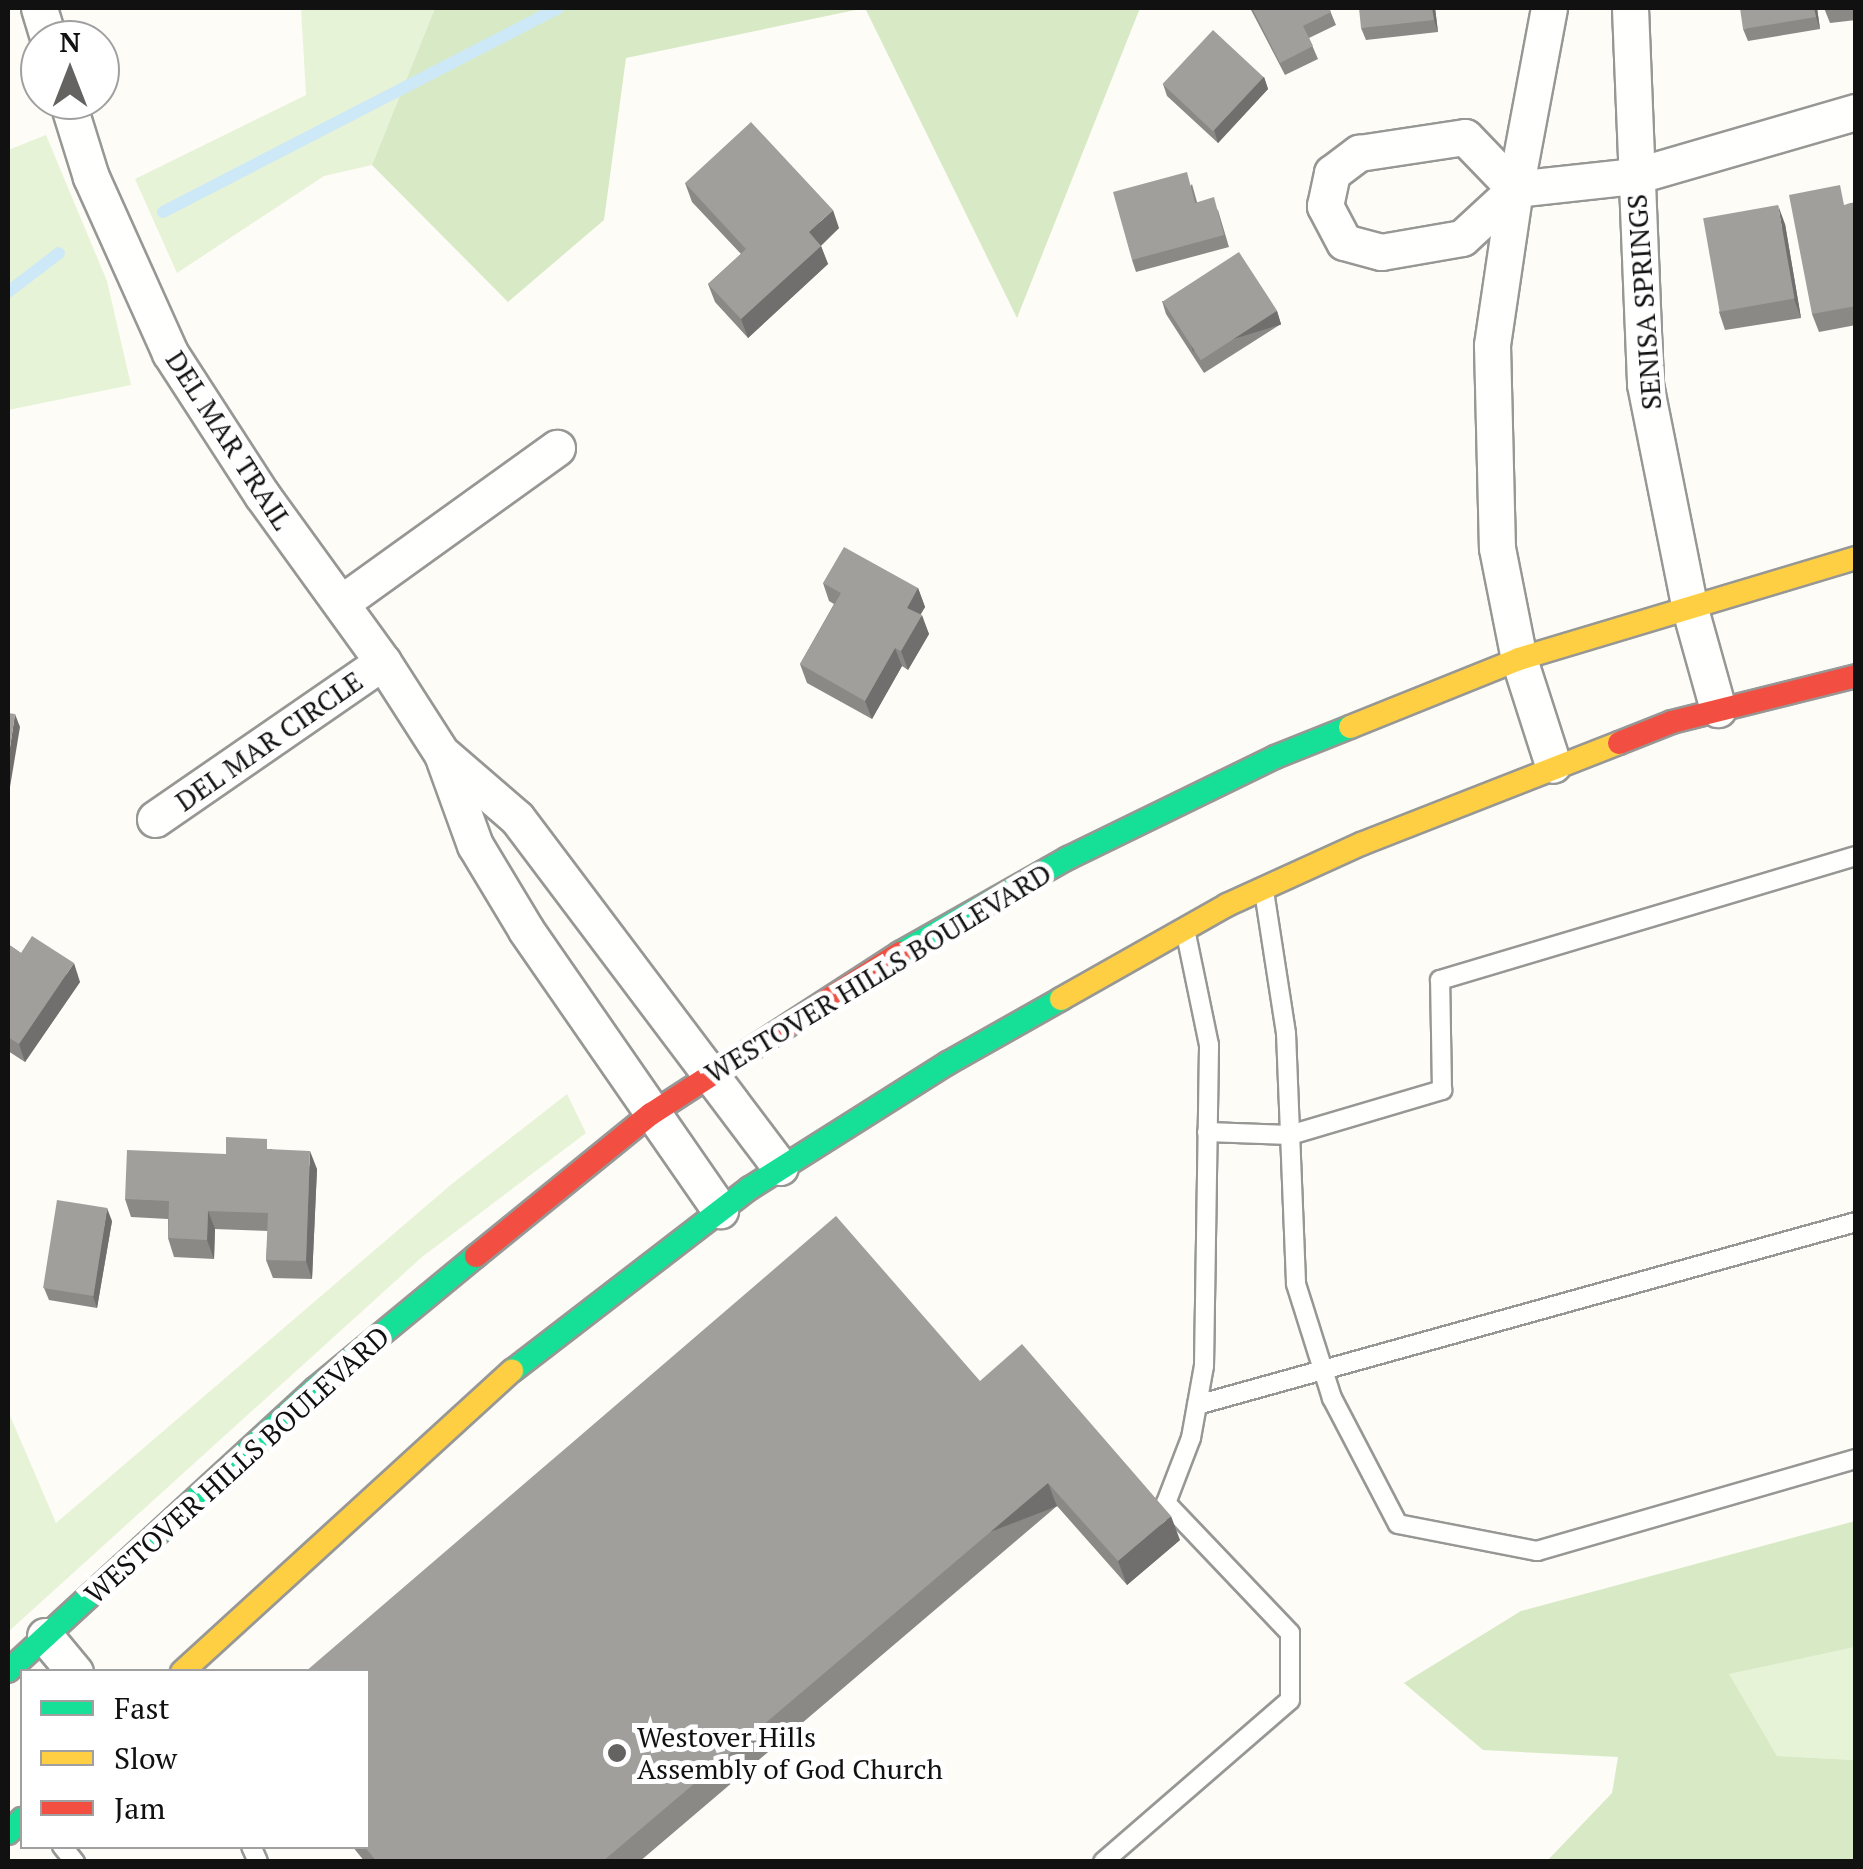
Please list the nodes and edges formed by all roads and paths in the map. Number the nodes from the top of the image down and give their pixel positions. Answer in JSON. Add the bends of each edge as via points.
{"nodes":[{"id":1,"x":1549,"y":8,"type":"edge"},
{"id":2,"x":1630,"y":8,"type":"edge"},
{"id":3,"x":1856,"y":112,"type":"edge"},
{"id":4,"x":73,"y":120,"type":"edge"},
{"id":5,"x":1635,"y":176,"type":"junction"},
{"id":6,"x":1515,"y":189,"type":"junction"},
{"id":7,"x":558,"y":448,"type":"dead end"},
{"id":8,"x":1856,"y":558,"type":"edge"},
{"id":9,"x":340,"y":603,"type":"junction"},
{"id":10,"x":1690,"y":608,"type":"junction"},
{"id":11,"x":1520,"y":659,"type":"junction"},
{"id":12,"x":383,"y":662,"type":"junction"},
{"id":13,"x":1856,"y":676,"type":"edge"},
{"id":14,"x":1718,"y":709,"type":"junction"},
{"id":15,"x":442,"y":754,"type":"junction"},
{"id":16,"x":1553,"y":765,"type":"junction"},
{"id":17,"x":155,"y":819,"type":"dead end"},
{"id":18,"x":1856,"y":856,"type":"edge"},
{"id":19,"x":554,"y":864,"type":"junction"},
{"id":20,"x":1264,"y":888,"type":"junction"},
{"id":21,"x":505,"y":896,"type":"junction"},
{"id":22,"x":1185,"y":929,"type":"junction"},
{"id":23,"x":710,"y":1075,"type":"junction"},
{"id":24,"x":652,"y":1114,"type":"junction"},
{"id":25,"x":1208,"y":1132,"type":"junction"},
{"id":26,"x":1290,"y":1136,"type":"junction"},
{"id":27,"x":780,"y":1167,"type":"junction"},
{"id":28,"x":720,"y":1210,"type":"junction"},
{"id":29,"x":1856,"y":1222,"type":"edge"},
{"id":30,"x":1322,"y":1367,"type":"junction"},
{"id":31,"x":1197,"y":1405,"type":"junction"},
{"id":32,"x":1856,"y":1458,"type":"edge"},
{"id":33,"x":46,"y":1636,"type":"junction"},
{"id":34,"x":73,"y":1669,"type":"edge"},
{"id":35,"x":185,"y":1669,"type":"edge"},
{"id":36,"x":8,"y":1671,"type":"edge"},
{"id":37,"x":1103,"y":1862,"type":"edge"}],
"edges":[{"from":1,"to":6,"type":"street"},
{"from":2,"to":5,"type":"street","name":"SENISA SPRINGS"},
{"from":3,"to":5,"type":"street"},
{"from":4,"to":9,"type":"street","name":"DEL MAR TRAIL","via":[[91,176],[170,353]]},
{"from":5,"to":6,"type":"street"},
{"from":5,"to":10,"type":"street","name":"SENISA SPRINGS","via":[[1645,384]]},
{"from":6,"to":6,"type":"street","via":[[1466,137],[1359,153],[1332,172],[1325,206],[1344,242],[1382,252],[1462,238]]},
{"from":6,"to":11,"type":"street","via":[[1492,345],[1497,548]]},
{"from":7,"to":9,"type":"street"},
{"from":8,"to":10,"type":"main road","name":"WESTOVER HILLS BOULEVARD"},
{"from":9,"to":12,"type":"street","name":"DEL MAR TRAIL"},
{"from":10,"to":11,"type":"main road","name":"WESTOVER HILLS BOULEVARD"},
{"from":10,"to":14,"type":"street","name":"SENISA SPRINGS"},
{"from":11,"to":16,"type":"street"},
{"from":11,"to":23,"type":"main road","name":"WESTOVER HILLS BOULEVARD","via":[[1275,757],[1068,858],[916,943]]},
{"from":12,"to":15,"type":"street","name":"DEL MAR TRAIL"},
{"from":12,"to":17,"type":"street","name":"DEL MAR CIRCLE"},
{"from":13,"to":14,"type":"main road"},
{"from":14,"to":16,"type":"main road"},
{"from":15,"to":19,"type":"street","name":"DEL MAR TRAIL","via":[[518,818]]},
{"from":15,"to":21,"type":"street","name":"DEL MAR TRAIL","via":[[475,845]]},
{"from":16,"to":20,"type":"main road"},
{"from":18,"to":26,"type":"lane","via":[[1440,980],[1442,1090]]},
{"from":19,"to":21,"type":"street"},
{"from":19,"to":23,"type":"street","name":"DEL MAR TRAIL"},
{"from":20,"to":22,"type":"main road"},
{"from":20,"to":26,"type":"lane","via":[[1286,1033]]},
{"from":21,"to":24,"type":"street","name":"DEL MAR TRAIL"},
{"from":22,"to":25,"type":"lane","via":[[1208,1044]]},
{"from":22,"to":27,"type":"main road"},
{"from":23,"to":24,"type":"main road","name":"WESTOVER HILLS BOULEVARD"},
{"from":23,"to":27,"type":"street","name":"DEL MAR TRAIL"},
{"from":24,"to":28,"type":"street","name":"DEL MAR TRAIL"},
{"from":24,"to":33,"type":"main road","name":"WESTOVER HILLS BOULEVARD","via":[[316,1388]]},
{"from":25,"to":26,"type":"lane"},
{"from":25,"to":31,"type":"lane","via":[[1204,1366]]},
{"from":26,"to":30,"type":"lane","via":[[1296,1284]]},
{"from":27,"to":28,"type":"main road"},
{"from":28,"to":35,"type":"main road","via":[[541,1344]]},
{"from":29,"to":30,"type":"lane"},
{"from":30,"to":31,"type":"lane"},
{"from":30,"to":32,"type":"lane","via":[[1398,1524],[1537,1551]]},
{"from":31,"to":37,"type":"lane","via":[[1166,1503],[1290,1633],[1290,1700]]},
{"from":33,"to":34,"type":"street"},
{"from":33,"to":36,"type":"main road","name":"WESTOVER HILLS BOULEVARD"}]}
